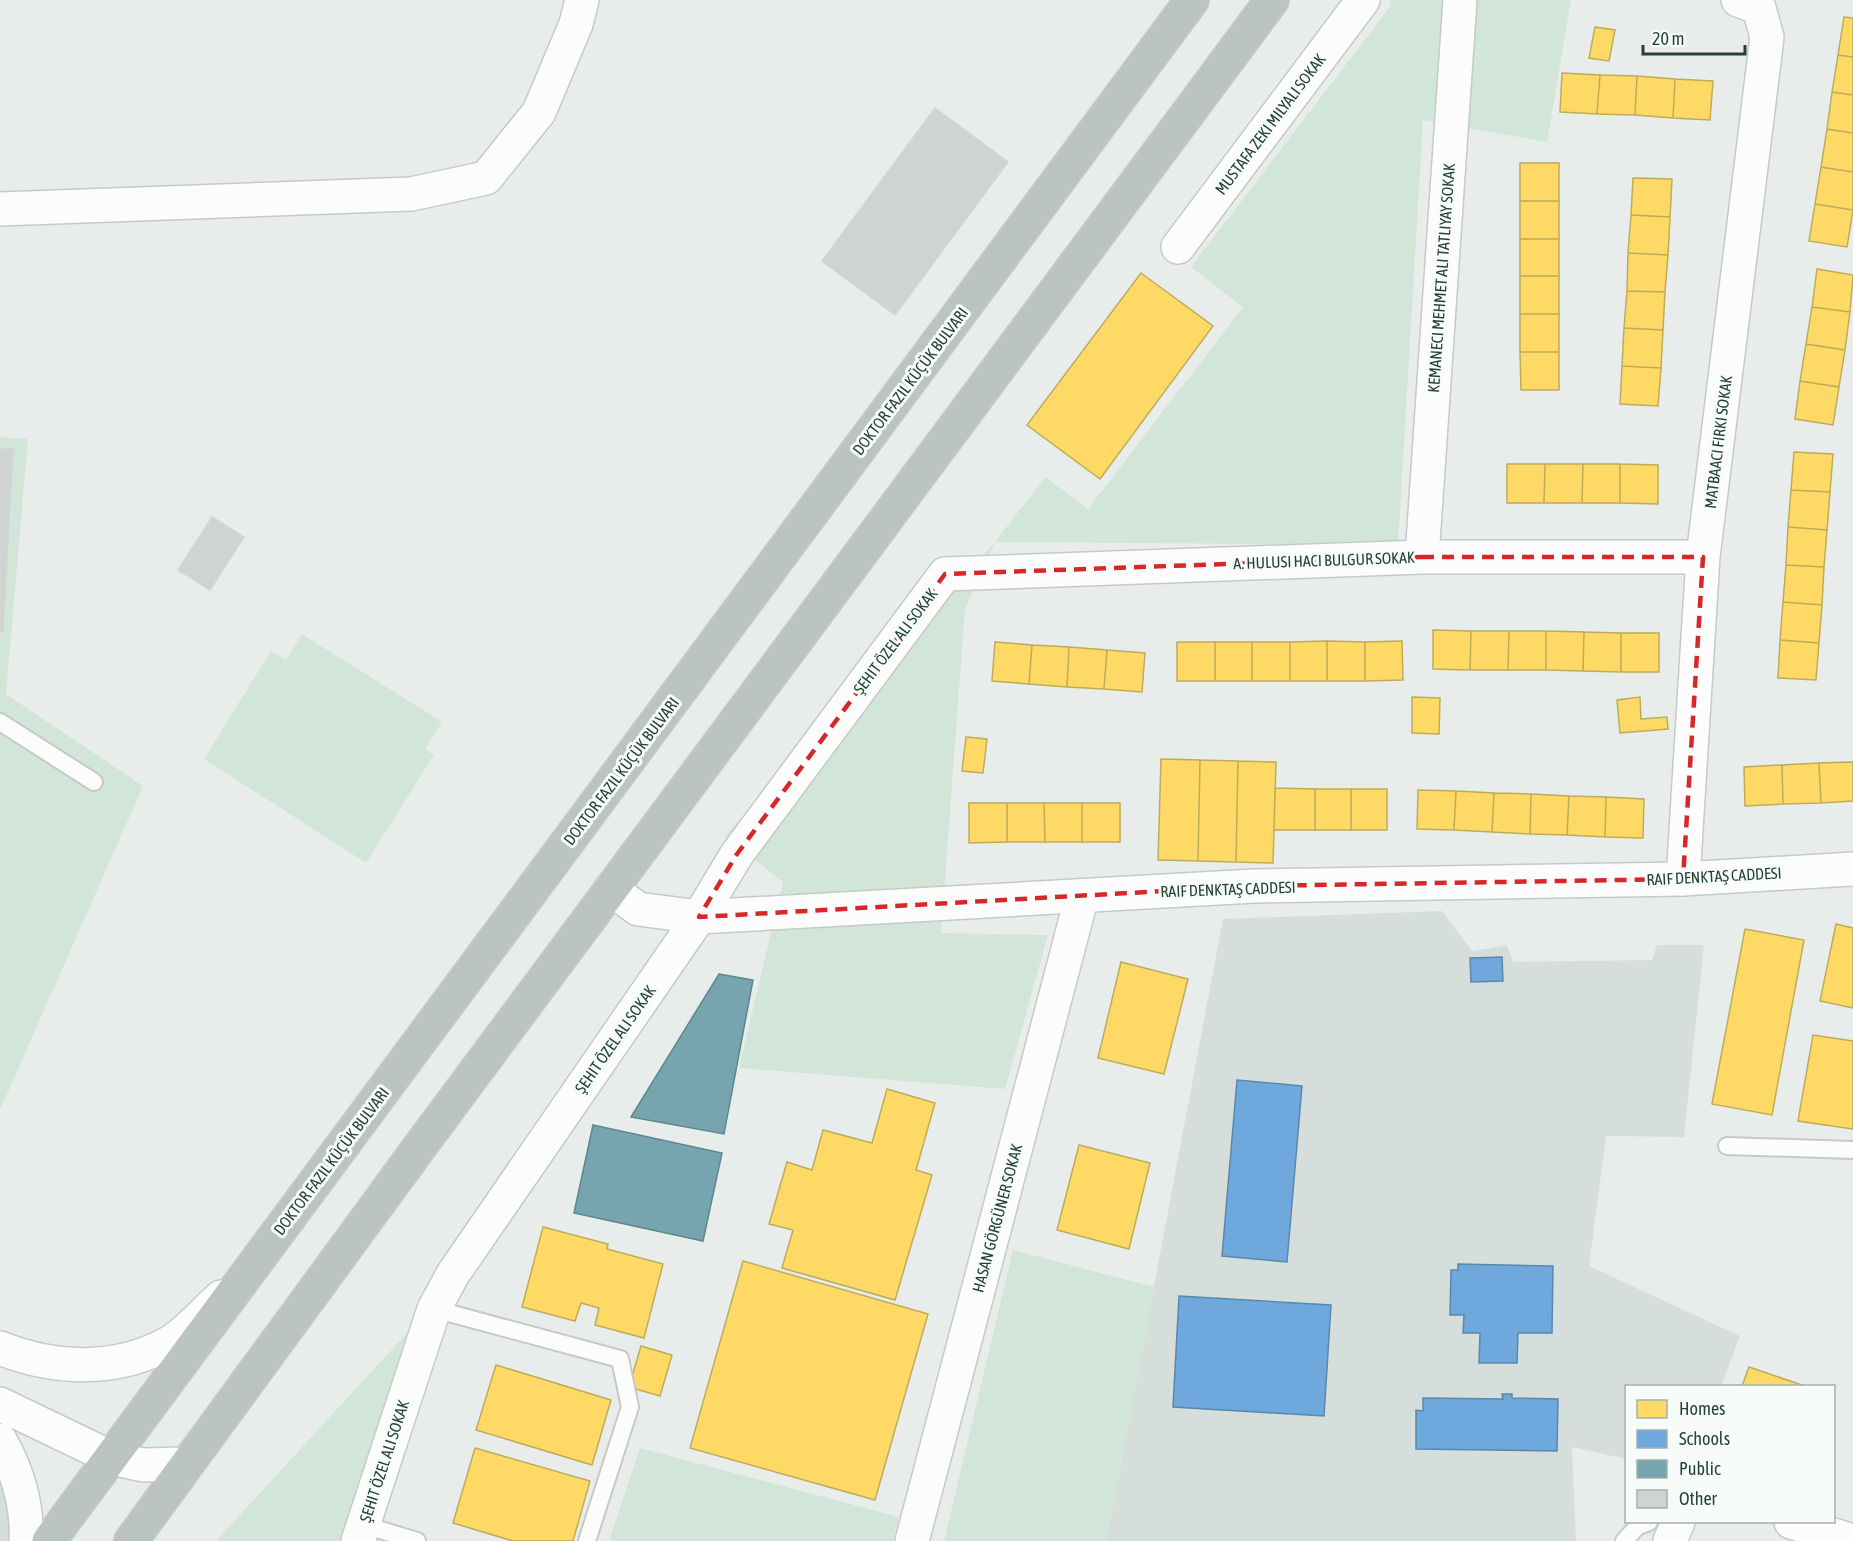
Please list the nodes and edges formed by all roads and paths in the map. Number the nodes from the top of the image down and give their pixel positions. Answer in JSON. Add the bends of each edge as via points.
{"nodes":[{"id":1,"x":582,"y":0,"type":"edge"},
{"id":2,"x":1272,"y":0,"type":"edge"},
{"id":3,"x":1363,"y":0,"type":"edge"},
{"id":4,"x":1460,"y":0,"type":"edge"},
{"id":5,"x":1190,"y":3,"type":"edge"},
{"id":6,"x":1748,"y":4,"type":"edge"},
{"id":7,"x":0,"y":209,"type":"edge"},
{"id":8,"x":1178,"y":248,"type":"dead end"},
{"id":9,"x":1422,"y":557,"type":"junction"},
{"id":10,"x":1703,"y":557,"type":"junction"},
{"id":11,"x":0,"y":722,"type":"edge"},
{"id":12,"x":94,"y":782,"type":"dead end"},
{"id":13,"x":1853,"y":869,"type":"edge"},
{"id":14,"x":1683,"y":879,"type":"junction"},
{"id":15,"x":611,"y":890,"type":"junction"},
{"id":16,"x":1082,"y":896,"type":"junction"},
{"id":17,"x":699,"y":917,"type":"junction"},
{"id":18,"x":1726,"y":1146,"type":"dead end"},
{"id":19,"x":1853,"y":1150,"type":"edge"},
{"id":20,"x":249,"y":1272,"type":"junction"},
{"id":21,"x":434,"y":1309,"type":"junction"},
{"id":22,"x":0,"y":1348,"type":"edge"},
{"id":23,"x":0,"y":1404,"type":"edge"},
{"id":24,"x":0,"y":1440,"type":"edge"},
{"id":25,"x":112,"y":1458,"type":"junction"},
{"id":26,"x":185,"y":1464,"type":"junction"},
{"id":27,"x":1797,"y":1523,"type":"edge"},
{"id":28,"x":1668,"y":1526,"type":"edge"},
{"id":29,"x":361,"y":1533,"type":"edge"},
{"id":30,"x":26,"y":1541,"type":"edge"},
{"id":31,"x":49,"y":1541,"type":"edge"},
{"id":32,"x":131,"y":1541,"type":"edge"},
{"id":33,"x":417,"y":1541,"type":"edge"},
{"id":34,"x":587,"y":1541,"type":"edge"},
{"id":35,"x":912,"y":1541,"type":"edge"},
{"id":36,"x":1624,"y":1541,"type":"edge"},
{"id":37,"x":1853,"y":1541,"type":"edge"}],
"edges":[{"from":1,"to":7,"type":"street","via":[[576,24],[539,112],[486,178],[411,194]]},
{"from":2,"to":15,"type":"highway"},
{"from":3,"to":8,"type":"street"},
{"from":4,"to":9,"type":"street"},
{"from":5,"to":20,"type":"highway"},
{"from":6,"to":10,"type":"street","via":[[1767,37]]},
{"from":9,"to":10,"type":"street"},
{"from":9,"to":17,"type":"street","name":"ŞEHIT ÖZEL ALI SOKAK","via":[[945,574],[737,854]]},
{"from":10,"to":14,"type":"street"},
{"from":11,"to":12,"type":"lane"},
{"from":13,"to":14,"type":"street","name":"RAIF DENKTAŞ CADDESI"},
{"from":14,"to":16,"type":"street","name":"RAIF DENKTAŞ CADDESI","via":[[1254,886]]},
{"from":15,"to":17,"type":"street","name":"RAIF DENKTAŞ CADDESI","via":[[638,909]]},
{"from":15,"to":26,"type":"highway"},
{"from":16,"to":17,"type":"street","name":"RAIF DENKTAŞ CADDESI"},
{"from":16,"to":35,"type":"street","name":"HASAN GÖRGÜNER SOKAK"},
{"from":17,"to":21,"type":"street","name":"ŞEHIT ÖZEL ALI SOKAK","via":[[453,1274]]},
{"from":18,"to":19,"type":"lane"},
{"from":20,"to":22,"type":"street","via":[[170,1342],[122,1362],[64,1365]]},
{"from":20,"to":25,"type":"highway"},
{"from":21,"to":29,"type":"street","name":"ŞEHIT ÖZEL ALI SOKAK"},
{"from":21,"to":34,"type":"lane","via":[[620,1359],[630,1407]]},
{"from":23,"to":25,"type":"street"},
{"from":24,"to":30,"type":"street","via":[[22,1488]]},
{"from":25,"to":26,"type":"street","via":[[143,1464]]},
{"from":25,"to":31,"type":"highway"},
{"from":26,"to":32,"type":"highway"},
{"from":27,"to":37,"type":"street"},
{"from":28,"to":36,"type":"lane","via":[[1638,1526]]},
{"from":29,"to":33,"type":"lane"}]}
